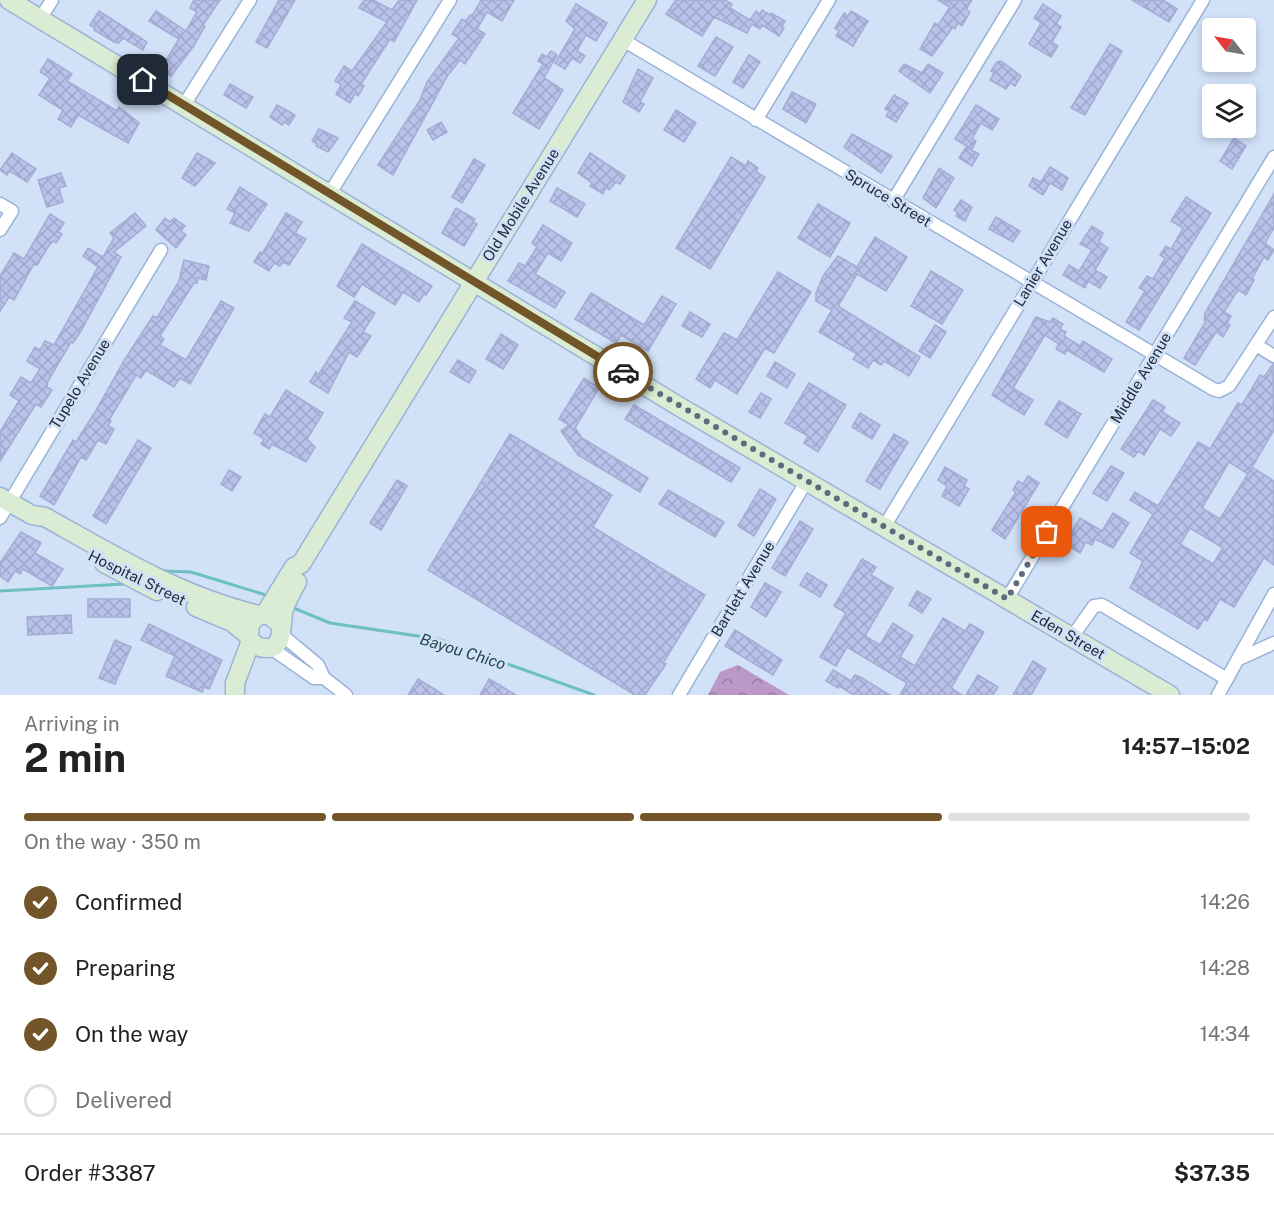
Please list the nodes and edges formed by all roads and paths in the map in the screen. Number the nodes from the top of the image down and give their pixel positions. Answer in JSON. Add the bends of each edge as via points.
{"nodes":[{"id":1,"x":9,"y":0,"type":"edge"},
{"id":2,"x":52,"y":0,"type":"edge"},
{"id":3,"x":250,"y":0,"type":"edge"},
{"id":4,"x":450,"y":0,"type":"edge"},
{"id":5,"x":647,"y":0,"type":"edge"},
{"id":6,"x":829,"y":0,"type":"edge"},
{"id":7,"x":1015,"y":0,"type":"edge"},
{"id":8,"x":1203,"y":0,"type":"edge"},
{"id":9,"x":40,"y":19,"type":"junction"},
{"id":10,"x":623,"y":40,"type":"junction"},
{"id":11,"x":184,"y":105,"type":"junction"},
{"id":12,"x":756,"y":120,"type":"junction"},
{"id":13,"x":1274,"y":157,"type":"edge"},
{"id":14,"x":330,"y":193,"type":"junction"},
{"id":15,"x":893,"y":201,"type":"junction"},
{"id":16,"x":0,"y":204,"type":"edge"},
{"id":17,"x":0,"y":230,"type":"edge"},
{"id":18,"x":161,"y":250,"type":"dead end"},
{"id":19,"x":474,"y":282,"type":"junction"},
{"id":20,"x":1032,"y":282,"type":"junction"},
{"id":21,"x":1274,"y":317,"type":"edge"},
{"id":22,"x":1256,"y":345,"type":"junction"},
{"id":23,"x":1154,"y":356,"type":"junction"},
{"id":24,"x":1274,"y":356,"type":"edge"},
{"id":25,"x":806,"y":482,"type":"junction"},
{"id":26,"x":5,"y":499,"type":"edge"},
{"id":27,"x":32,"y":515,"type":"junction"},
{"id":28,"x":0,"y":519,"type":"edge"},
{"id":29,"x":884,"y":527,"type":"junction"},
{"id":30,"x":301,"y":564,"type":"junction"},
{"id":31,"x":1274,"y":594,"type":"edge"},
{"id":32,"x":1007,"y":599,"type":"junction"},
{"id":33,"x":262,"y":614,"type":"junction"},
{"id":34,"x":1072,"y":638,"type":"junction"},
{"id":35,"x":266,"y":639,"type":"junction"},
{"id":36,"x":1274,"y":643,"type":"edge"},
{"id":37,"x":1241,"y":658,"type":"junction"},
{"id":38,"x":1227,"y":680,"type":"junction"},
{"id":39,"x":236,"y":695,"type":"edge"},
{"id":40,"x":346,"y":695,"type":"edge"},
{"id":41,"x":679,"y":695,"type":"edge"},
{"id":42,"x":1170,"y":695,"type":"edge"},
{"id":43,"x":1218,"y":695,"type":"edge"}],
"edges":[{"from":1,"to":9,"type":"street","name":"Eden Street"},
{"from":2,"to":9,"type":"street"},
{"from":3,"to":11,"type":"street"},
{"from":4,"to":14,"type":"street"},
{"from":5,"to":10,"type":"street","name":"Old Mobile Avenue"},
{"from":6,"to":12,"type":"street"},
{"from":7,"to":15,"type":"street"},
{"from":8,"to":20,"type":"street","name":"Lanier Avenue"},
{"from":9,"to":11,"type":"street","name":"Eden Street"},
{"from":10,"to":12,"type":"street","name":"Spruce Street"},
{"from":10,"to":19,"type":"street","name":"Old Mobile Avenue"},
{"from":11,"to":14,"type":"street","name":"Eden Street"},
{"from":12,"to":15,"type":"street","name":"Spruce Street"},
{"from":13,"to":23,"type":"street","name":"Middle Avenue"},
{"from":14,"to":19,"type":"street","name":"Eden Street"},
{"from":15,"to":20,"type":"street","name":"Spruce Street"},
{"from":16,"to":17,"type":"street","via":[[12,211]]},
{"from":18,"to":26,"type":"street","name":"Tupelo Avenue"},
{"from":19,"to":25,"type":"street","name":"Eden Street"},
{"from":19,"to":30,"type":"street","name":"Old Mobile Avenue"},
{"from":20,"to":23,"type":"street","name":"Spruce Street"},
{"from":20,"to":29,"type":"street","name":"Lanier Avenue"},
{"from":21,"to":22,"type":"street"},
{"from":22,"to":23,"type":"street","name":"Spruce Street","via":[[1229,386],[1219,391]]},
{"from":22,"to":24,"type":"street"},
{"from":23,"to":32,"type":"street","name":"Middle Avenue"},
{"from":25,"to":29,"type":"street","name":"Eden Street"},
{"from":25,"to":41,"type":"street","name":"Bartlett Avenue"},
{"from":26,"to":27,"type":"street","name":"Hospital Street"},
{"from":26,"to":28,"type":"street","name":"Tupelo Avenue"},
{"from":27,"to":33,"type":"street","name":"Hospital Street","via":[[45,517],[159,578],[221,604]]},
{"from":27,"to":35,"type":"street","name":"Hospital Street","via":[[38,526],[130,578]]},
{"from":29,"to":32,"type":"street","name":"Eden Street"},
{"from":30,"to":33,"type":"street","name":"Old Mobile Avenue","via":[[294,567]]},
{"from":30,"to":35,"type":"street","name":"Old Mobile Avenue","via":[[302,571]]},
{"from":31,"to":37,"type":"street"},
{"from":32,"to":34,"type":"street","name":"Eden Street"},
{"from":33,"to":35,"type":"street","via":[[275,617]]},
{"from":33,"to":35,"type":"street","name":"Old Mobile Avenue","via":[[250,623]]},
{"from":34,"to":38,"type":"street","via":[[1094,606],[1102,605]]},
{"from":34,"to":42,"type":"street","name":"Eden Street"},
{"from":35,"to":39,"type":"street","name":"Old Mobile Avenue","via":[[242,693]]},
{"from":35,"to":40,"type":"street","name":"Hospital Street","via":[[314,678],[324,678]]},
{"from":36,"to":37,"type":"street"},
{"from":37,"to":38,"type":"street"},
{"from":38,"to":43,"type":"street"}]}
